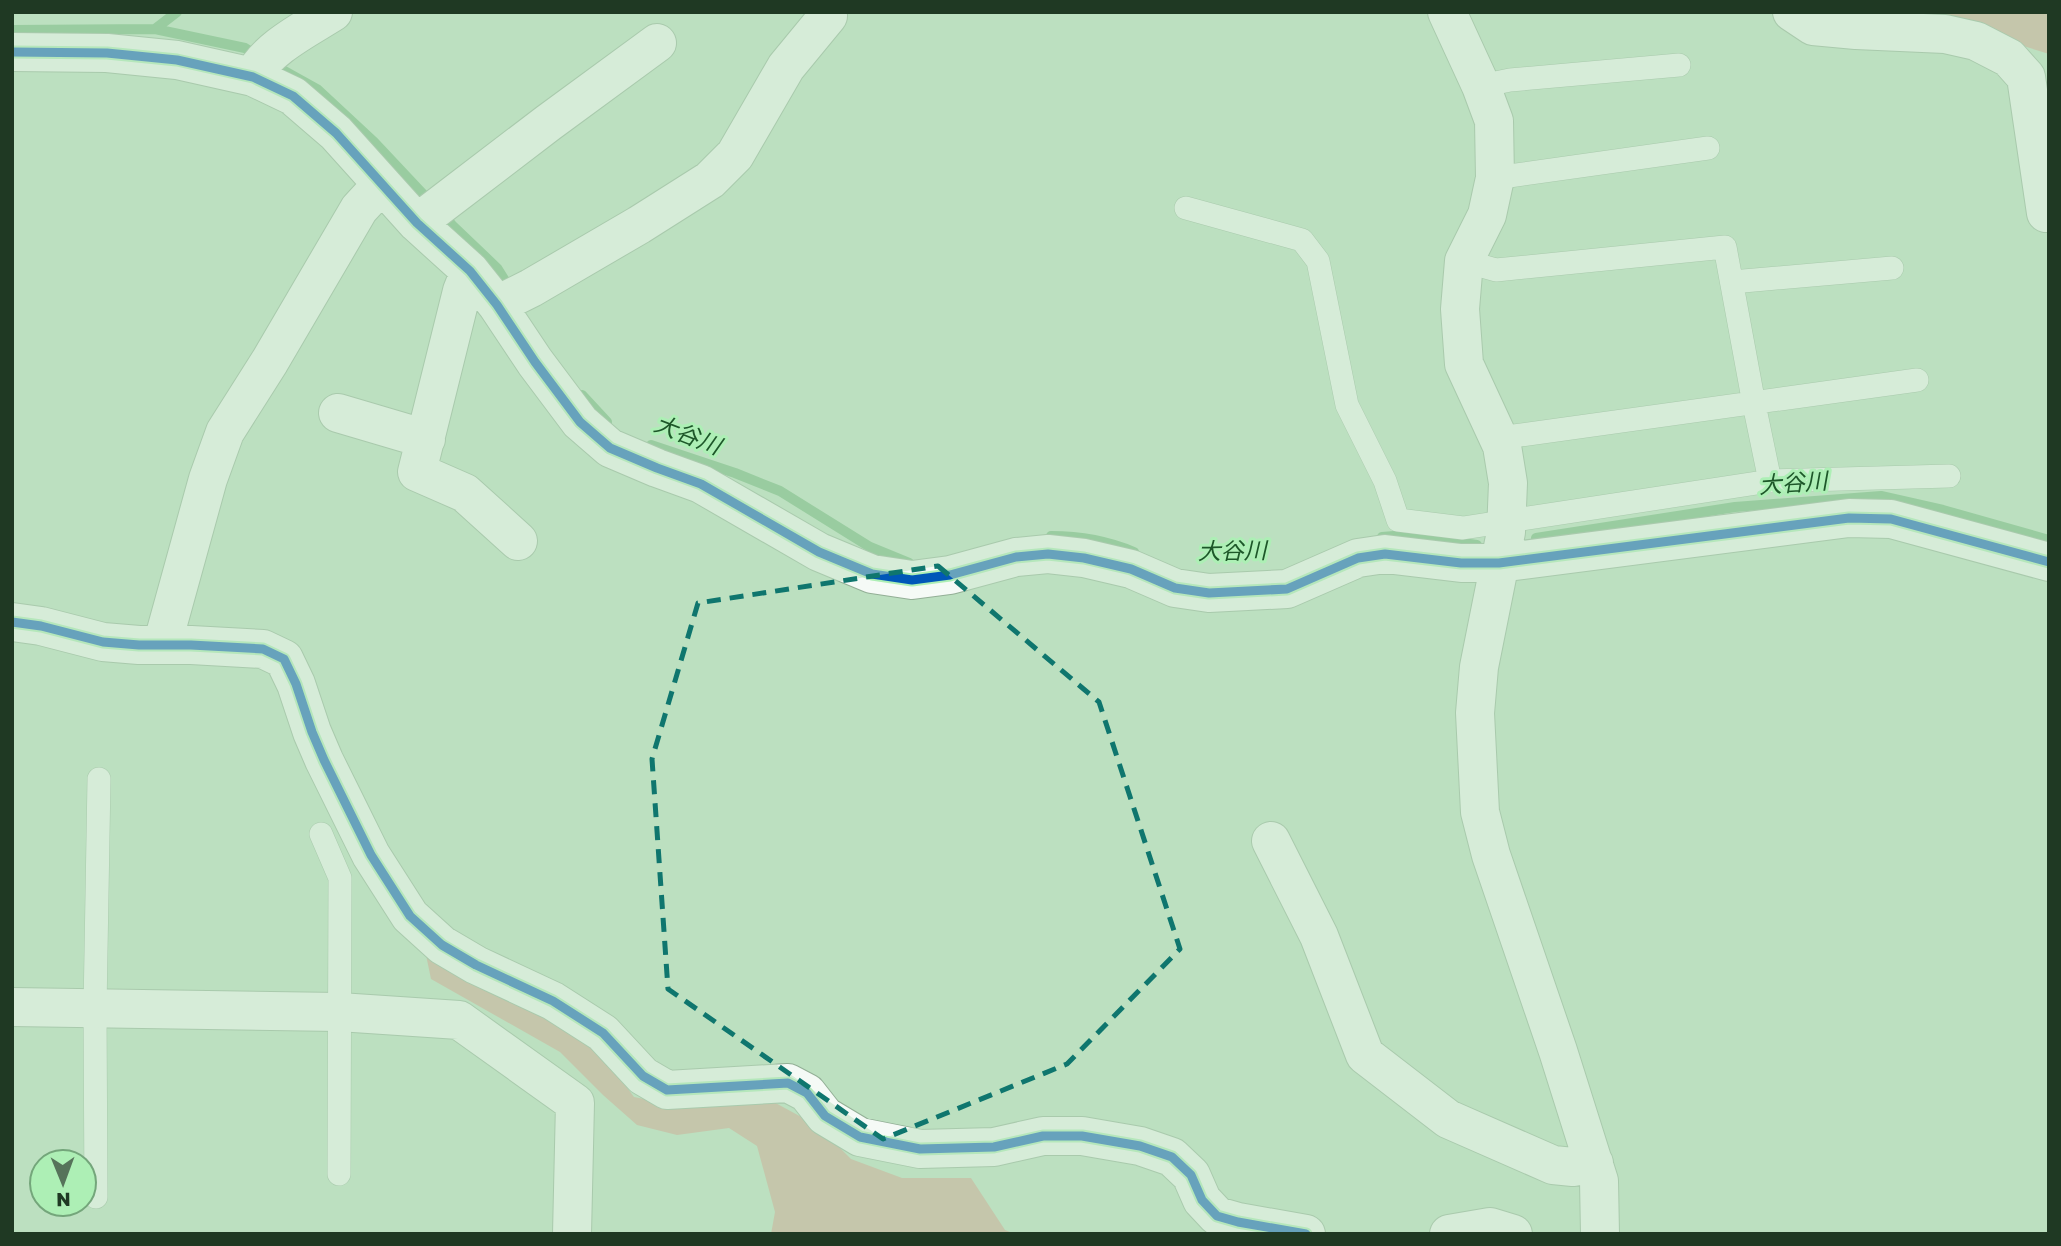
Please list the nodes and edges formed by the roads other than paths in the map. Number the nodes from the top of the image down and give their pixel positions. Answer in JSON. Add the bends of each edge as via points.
{"nodes":[{"id":1,"x":333,"y":12,"type":"edge"},
{"id":2,"x":1447,"y":12,"type":"edge"},
{"id":3,"x":1791,"y":12,"type":"edge"},
{"id":4,"x":828,"y":16,"type":"dead end"},
{"id":5,"x":657,"y":43,"type":"dead end"},
{"id":6,"x":12,"y":52,"type":"edge"},
{"id":7,"x":262,"y":65,"type":"junction"},
{"id":8,"x":1679,"y":65,"type":"dead end"},
{"id":9,"x":1481,"y":86,"type":"junction"},
{"id":10,"x":1708,"y":148,"type":"dead end"},
{"id":11,"x":1494,"y":178,"type":"junction"},
{"id":12,"x":382,"y":184,"type":"junction"},
{"id":13,"x":1186,"y":208,"type":"dead end"},
{"id":14,"x":430,"y":212,"type":"junction"},
{"id":15,"x":2046,"y":213,"type":"dead end"},
{"id":16,"x":1464,"y":261,"type":"junction"},
{"id":17,"x":1892,"y":268,"type":"dead end"},
{"id":18,"x":470,"y":271,"type":"junction"},
{"id":19,"x":1732,"y":282,"type":"junction"},
{"id":20,"x":512,"y":297,"type":"junction"},
{"id":21,"x":1917,"y":380,"type":"dead end"},
{"id":22,"x":1754,"y":404,"type":"junction"},
{"id":23,"x":338,"y":414,"type":"dead end"},
{"id":24,"x":1499,"y":438,"type":"junction"},
{"id":25,"x":426,"y":439,"type":"junction"},
{"id":26,"x":1949,"y":476,"type":"dead end"},
{"id":27,"x":1770,"y":481,"type":"junction"},
{"id":28,"x":1507,"y":522,"type":"junction"},
{"id":29,"x":518,"y":541,"type":"dead end"},
{"id":30,"x":2049,"y":562,"type":"edge"},
{"id":31,"x":1499,"y":563,"type":"junction"},
{"id":32,"x":12,"y":622,"type":"edge"},
{"id":33,"x":164,"y":645,"type":"junction"},
{"id":34,"x":99,"y":779,"type":"dead end"},
{"id":35,"x":321,"y":834,"type":"dead end"},
{"id":36,"x":1271,"y":841,"type":"dead end"},
{"id":37,"x":12,"y":1007,"type":"edge"},
{"id":38,"x":95,"y":1009,"type":"junction"},
{"id":39,"x":339,"y":1012,"type":"junction"},
{"id":40,"x":96,"y":1148,"type":"edge"},
{"id":41,"x":1594,"y":1163,"type":"junction"},
{"id":42,"x":339,"y":1174,"type":"dead end"},
{"id":43,"x":572,"y":1234,"type":"edge"},
{"id":44,"x":1306,"y":1234,"type":"edge"},
{"id":45,"x":1449,"y":1234,"type":"edge"},
{"id":46,"x":1513,"y":1234,"type":"edge"},
{"id":47,"x":1600,"y":1234,"type":"edge"}],
"edges":[{"from":1,"to":7,"type":"street"},
{"from":2,"to":9,"type":"street"},
{"from":3,"to":15,"type":"street","via":[[1814,26],[1945,34],[1976,41],[2009,58],[2026,77]]},
{"from":4,"to":20,"type":"street","via":[[786,67],[734,155],[710,180]]},
{"from":5,"to":14,"type":"street"},
{"from":6,"to":7,"type":"street","via":[[107,53]]},
{"from":7,"to":12,"type":"street"},
{"from":8,"to":9,"type":"lane"},
{"from":9,"to":11,"type":"street","via":[[1494,121]]},
{"from":10,"to":11,"type":"lane"},
{"from":11,"to":16,"type":"street","via":[[1487,215]]},
{"from":12,"to":14,"type":"street"},
{"from":12,"to":33,"type":"street","via":[[359,209],[225,432]]},
{"from":13,"to":28,"type":"lane","via":[[1303,240],[1318,261],[1347,405],[1385,481],[1398,520],[1462,528]]},
{"from":14,"to":18,"type":"street"},
{"from":16,"to":19,"type":"lane","via":[[1496,270],[1726,247]]},
{"from":16,"to":24,"type":"street","via":[[1460,309],[1464,364]]},
{"from":17,"to":19,"type":"lane"},
{"from":18,"to":20,"type":"street"},
{"from":18,"to":25,"type":"street"},
{"from":19,"to":22,"type":"lane"},
{"from":20,"to":31,"type":"street","via":[[535,362],[580,422],[610,448],[701,484],[819,552],[872,574],[912,580],[1048,554],[1131,569],[1175,589],[1209,593],[1287,589],[1358,558],[1385,554]]},
{"from":21,"to":22,"type":"lane"},
{"from":22,"to":24,"type":"lane"},
{"from":22,"to":27,"type":"lane"},
{"from":23,"to":25,"type":"street"},
{"from":24,"to":28,"type":"street","via":[[1508,484]]},
{"from":25,"to":29,"type":"street","via":[[417,472],[465,493]]},
{"from":26,"to":27,"type":"lane"},
{"from":27,"to":28,"type":"lane"},
{"from":28,"to":31,"type":"street"},
{"from":30,"to":31,"type":"street","via":[[1891,519],[1849,518]]},
{"from":31,"to":41,"type":"street","via":[[1475,713],[1479,812]]},
{"from":32,"to":33,"type":"street","via":[[103,642]]},
{"from":33,"to":44,"type":"street","via":[[263,649],[284,659],[324,760],[371,855],[410,916],[442,945],[554,1000],[603,1033],[642,1076],[667,1090],[788,1083],[807,1093],[825,1116],[860,1137],[920,1149],[994,1147],[1044,1136],[1082,1136],[1140,1146],[1172,1157],[1191,1175],[1202,1200],[1217,1216]]},
{"from":34,"to":38,"type":"lane"},
{"from":35,"to":39,"type":"lane","via":[[340,878]]},
{"from":36,"to":41,"type":"street","via":[[1319,936],[1365,1055],[1448,1119],[1553,1165]]},
{"from":37,"to":38,"type":"street"},
{"from":38,"to":39,"type":"street"},
{"from":38,"to":40,"type":"lane"},
{"from":39,"to":42,"type":"lane"},
{"from":39,"to":43,"type":"street","via":[[459,1020],[575,1103]]},
{"from":41,"to":47,"type":"street"},
{"from":45,"to":46,"type":"street","via":[[1490,1227]]}]}
